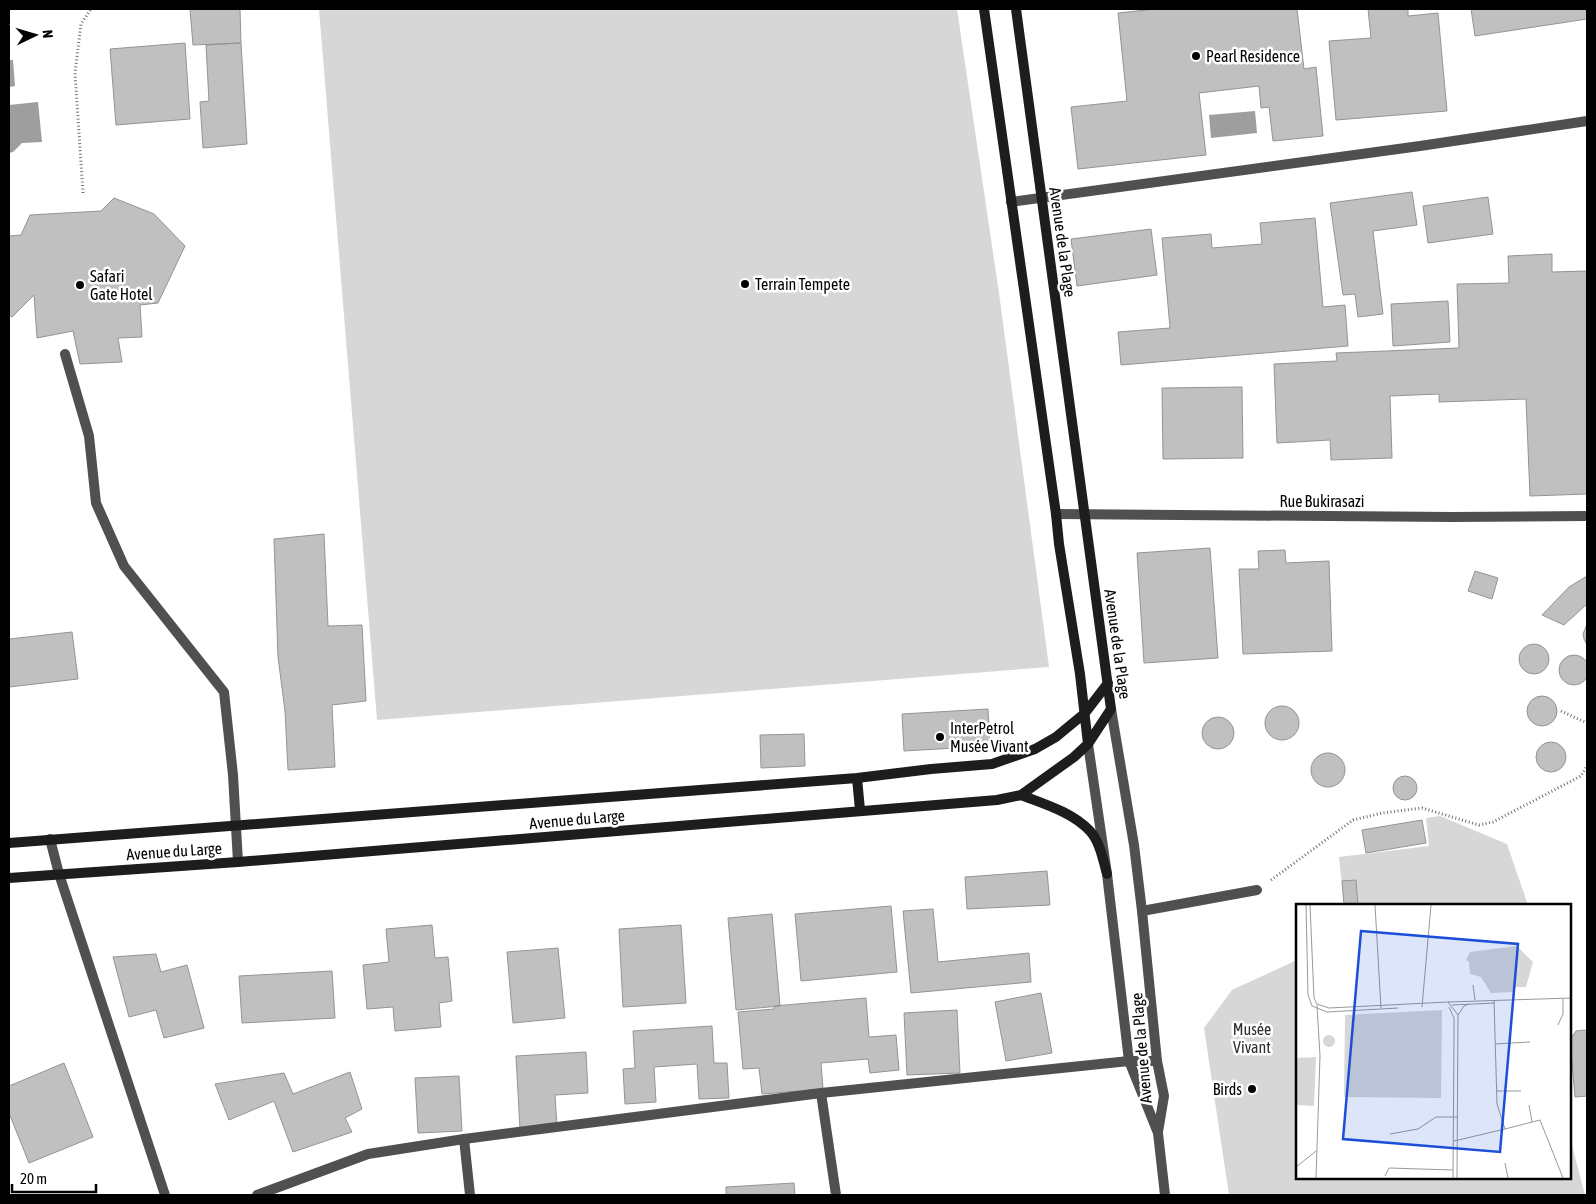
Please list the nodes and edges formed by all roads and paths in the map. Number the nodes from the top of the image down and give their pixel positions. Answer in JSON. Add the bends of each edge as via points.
{"nodes":[{"id":1,"x":91,"y":9,"type":"edge"},
{"id":2,"x":984,"y":9,"type":"edge"},
{"id":3,"x":1016,"y":9,"type":"edge"},
{"id":4,"x":1587,"y":122,"type":"edge"},
{"id":5,"x":83,"y":192,"type":"dead end"},
{"id":6,"x":1042,"y":197,"type":"junction"},
{"id":7,"x":1011,"y":202,"type":"junction"},
{"id":8,"x":65,"y":354,"type":"dead end"},
{"id":9,"x":1056,"y":514,"type":"junction"},
{"id":10,"x":1084,"y":514,"type":"junction"},
{"id":11,"x":1587,"y":516,"type":"edge"},
{"id":12,"x":1108,"y":683,"type":"junction"},
{"id":13,"x":1111,"y":709,"type":"junction"},
{"id":14,"x":1561,"y":711,"type":"dead end"},
{"id":15,"x":1084,"y":713,"type":"junction"},
{"id":16,"x":1587,"y":723,"type":"edge"},
{"id":17,"x":1088,"y":744,"type":"junction"},
{"id":18,"x":1587,"y":766,"type":"edge"},
{"id":19,"x":857,"y":778,"type":"junction"},
{"id":20,"x":1021,"y":795,"type":"junction"},
{"id":21,"x":860,"y":810,"type":"junction"},
{"id":22,"x":236,"y":826,"type":"junction"},
{"id":23,"x":50,"y":839,"type":"junction"},
{"id":24,"x":9,"y":843,"type":"edge"},
{"id":25,"x":238,"y":862,"type":"junction"},
{"id":26,"x":59,"y":874,"type":"junction"},
{"id":27,"x":1108,"y":874,"type":"junction"},
{"id":28,"x":9,"y":878,"type":"edge"},
{"id":29,"x":1257,"y":890,"type":"joint"},
{"id":30,"x":1142,"y":911,"type":"junction"},
{"id":31,"x":1129,"y":1061,"type":"junction"},
{"id":32,"x":1157,"y":1061,"type":"junction"},
{"id":33,"x":821,"y":1092,"type":"junction"},
{"id":34,"x":1158,"y":1133,"type":"junction"},
{"id":35,"x":464,"y":1139,"type":"junction"},
{"id":36,"x":166,"y":1195,"type":"edge"},
{"id":37,"x":257,"y":1195,"type":"edge"},
{"id":38,"x":470,"y":1195,"type":"edge"},
{"id":39,"x":836,"y":1195,"type":"edge"},
{"id":40,"x":1165,"y":1195,"type":"edge"}],
"edges":[{"from":1,"to":5,"type":"path","via":[[81,24],[75,73]]},
{"from":2,"to":7,"type":"main road","name":"Avenue de la Plage"},
{"from":3,"to":6,"type":"main road","name":"Avenue de la Plage"},
{"from":4,"to":6,"type":"street"},
{"from":6,"to":7,"type":"street"},
{"from":6,"to":10,"type":"main road","name":"Avenue de la Plage"},
{"from":7,"to":9,"type":"main road","name":"Avenue de la Plage"},
{"from":8,"to":22,"type":"street","via":[[89,436],[96,503],[124,566],[224,692]]},
{"from":9,"to":10,"type":"street","name":"Rue Bukirasazi"},
{"from":9,"to":15,"type":"main road","name":"Avenue de la Plage"},
{"from":10,"to":11,"type":"street","name":"Rue Bukirasazi"},
{"from":10,"to":12,"type":"main road","name":"Avenue de la Plage"},
{"from":12,"to":13,"type":"main road","name":"Avenue de la Plage"},
{"from":12,"to":15,"type":"main road","name":"Avenue du Large"},
{"from":13,"to":17,"type":"main road","name":"Avenue du Large"},
{"from":13,"to":30,"type":"street","name":"Avenue de la Plage"},
{"from":14,"to":16,"type":"path"},
{"from":15,"to":17,"type":"main road","name":"Avenue de la Plage"},
{"from":15,"to":19,"type":"main road","name":"Avenue du Large","via":[[1035,749],[992,764]]},
{"from":17,"to":20,"type":"main road","name":"Avenue du Large","via":[[1074,758]]},
{"from":17,"to":27,"type":"street","name":"Avenue de la Plage"},
{"from":18,"to":29,"type":"path","via":[[1581,776],[1493,822],[1479,825],[1422,808],[1353,820]]},
{"from":19,"to":21,"type":"main road"},
{"from":19,"to":22,"type":"main road","name":"Avenue du Large"},
{"from":20,"to":21,"type":"main road","name":"Avenue du Large","via":[[969,803]]},
{"from":20,"to":27,"type":"main road","via":[[1068,814],[1090,832],[1101,851]]},
{"from":21,"to":25,"type":"main road","name":"Avenue du Large"},
{"from":22,"to":23,"type":"main road","name":"Avenue du Large"},
{"from":22,"to":25,"type":"street"},
{"from":23,"to":24,"type":"main road","name":"Avenue du Large"},
{"from":23,"to":26,"type":"street"},
{"from":25,"to":26,"type":"main road","name":"Avenue du Large"},
{"from":26,"to":28,"type":"main road","name":"Avenue du Large"},
{"from":26,"to":36,"type":"street"},
{"from":27,"to":31,"type":"street","name":"Avenue de la Plage"},
{"from":29,"to":30,"type":"street"},
{"from":30,"to":32,"type":"street","name":"Avenue de la Plage"},
{"from":31,"to":32,"type":"street"},
{"from":31,"to":33,"type":"street"},
{"from":31,"to":34,"type":"street","name":"Avenue de la Plage"},
{"from":32,"to":34,"type":"street","name":"Avenue de la Plage","via":[[1164,1096]]},
{"from":33,"to":35,"type":"street"},
{"from":33,"to":39,"type":"street"},
{"from":34,"to":40,"type":"street"},
{"from":35,"to":37,"type":"street","via":[[368,1154]]},
{"from":35,"to":38,"type":"street"}]}
